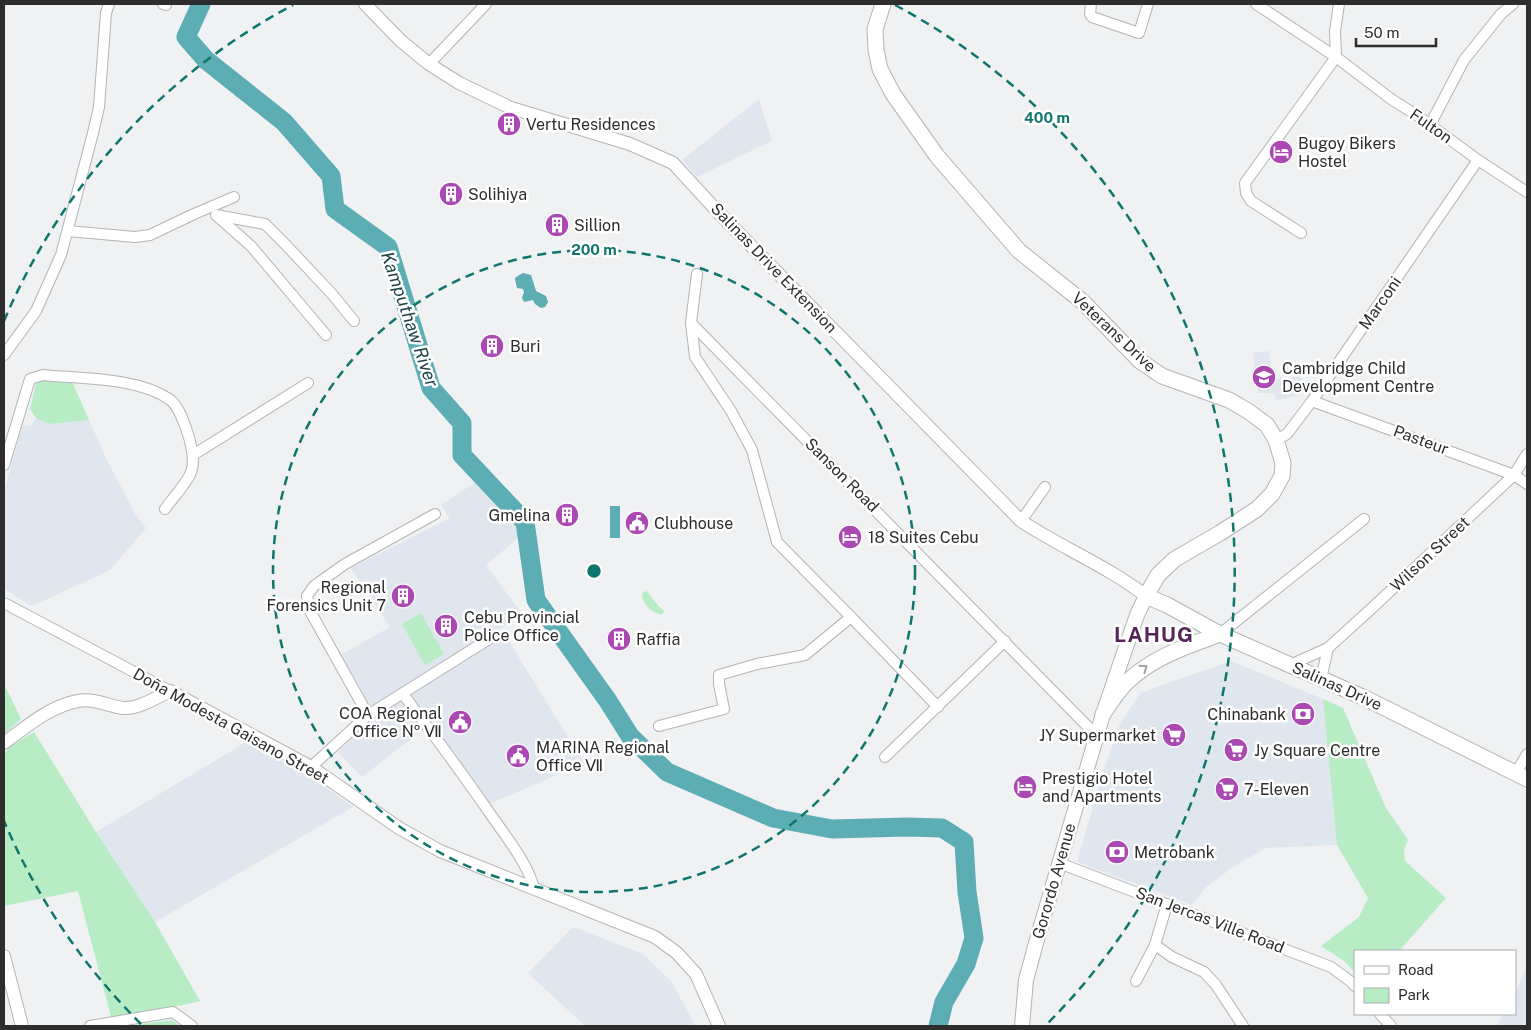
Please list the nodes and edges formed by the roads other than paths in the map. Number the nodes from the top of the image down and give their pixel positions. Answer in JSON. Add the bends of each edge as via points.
{"nodes":[{"id":1,"x":109,"y":4,"type":"edge"},
{"id":2,"x":365,"y":4,"type":"edge"},
{"id":3,"x":883,"y":4,"type":"edge"},
{"id":4,"x":1092,"y":4,"type":"edge"},
{"id":5,"x":1148,"y":4,"type":"edge"},
{"id":6,"x":1256,"y":4,"type":"edge"},
{"id":7,"x":1338,"y":4,"type":"edge"},
{"id":8,"x":1513,"y":4,"type":"edge"},
{"id":9,"x":479,"y":6,"type":"edge"},
{"id":10,"x":1336,"y":57,"type":"junction"},
{"id":11,"x":429,"y":64,"type":"junction"},
{"id":12,"x":1430,"y":125,"type":"junction"},
{"id":13,"x":1478,"y":160,"type":"junction"},
{"id":14,"x":1527,"y":192,"type":"edge"},
{"id":15,"x":234,"y":197,"type":"dead end"},
{"id":16,"x":214,"y":211,"type":"junction"},
{"id":17,"x":68,"y":231,"type":"junction"},
{"id":18,"x":1301,"y":233,"type":"dead end"},
{"id":19,"x":698,"y":274,"type":"dead end"},
{"id":20,"x":354,"y":321,"type":"dead end"},
{"id":21,"x":691,"y":323,"type":"junction"},
{"id":22,"x":326,"y":335,"type":"dead end"},
{"id":23,"x":4,"y":355,"type":"edge"},
{"id":24,"x":308,"y":383,"type":"dead end"},
{"id":25,"x":1312,"y":401,"type":"junction"},
{"id":26,"x":1276,"y":440,"type":"junction"},
{"id":27,"x":1527,"y":454,"type":"edge"},
{"id":28,"x":193,"y":455,"type":"junction"},
{"id":29,"x":4,"y":465,"type":"edge"},
{"id":30,"x":1514,"y":475,"type":"junction"},
{"id":31,"x":1527,"y":484,"type":"edge"},
{"id":32,"x":1045,"y":487,"type":"dead end"},
{"id":33,"x":164,"y":509,"type":"dead end"},
{"id":34,"x":435,"y":514,"type":"dead end"},
{"id":35,"x":1021,"y":520,"type":"junction"},
{"id":36,"x":1364,"y":520,"type":"dead end"},
{"id":37,"x":1146,"y":596,"type":"junction"},
{"id":38,"x":4,"y":603,"type":"edge"},
{"id":39,"x":851,"y":617,"type":"junction"},
{"id":40,"x":1220,"y":634,"type":"junction"},
{"id":41,"x":489,"y":639,"type":"dead end"},
{"id":42,"x":1005,"y":641,"type":"junction"},
{"id":43,"x":1328,"y":648,"type":"junction"},
{"id":44,"x":1290,"y":665,"type":"junction"},
{"id":45,"x":1321,"y":679,"type":"junction"},
{"id":46,"x":170,"y":691,"type":"junction"},
{"id":47,"x":404,"y":694,"type":"junction"},
{"id":48,"x":938,"y":707,"type":"junction"},
{"id":49,"x":1103,"y":714,"type":"junction"},
{"id":50,"x":368,"y":715,"type":"junction"},
{"id":51,"x":658,"y":726,"type":"dead end"},
{"id":52,"x":1097,"y":736,"type":"junction"},
{"id":53,"x":4,"y":743,"type":"edge"},
{"id":54,"x":1527,"y":754,"type":"edge"},
{"id":55,"x":885,"y":757,"type":"dead end"},
{"id":56,"x":312,"y":767,"type":"junction"},
{"id":57,"x":1521,"y":776,"type":"edge"},
{"id":58,"x":1060,"y":863,"type":"junction"},
{"id":59,"x":534,"y":888,"type":"junction"},
{"id":60,"x":1167,"y":904,"type":"junction"},
{"id":61,"x":1155,"y":945,"type":"junction"},
{"id":62,"x":4,"y":956,"type":"edge"},
{"id":63,"x":1136,"y":981,"type":"dead end"},
{"id":64,"x":1354,"y":985,"type":"edge"},
{"id":65,"x":1381,"y":1015,"type":"edge"},
{"id":66,"x":22,"y":1026,"type":"edge"},
{"id":67,"x":90,"y":1026,"type":"edge"},
{"id":68,"x":192,"y":1026,"type":"edge"},
{"id":69,"x":719,"y":1026,"type":"edge"},
{"id":70,"x":1022,"y":1026,"type":"edge"},
{"id":71,"x":1243,"y":1026,"type":"edge"},
{"id":72,"x":1391,"y":1026,"type":"edge"}],
"edges":[{"from":1,"to":17,"type":"street","via":[[93,134]]},
{"from":2,"to":11,"type":"street","name":"Salinas Drive Extension"},
{"from":3,"to":26,"type":"main road","name":"Veterans Drive","via":[[875,29],[876,50],[880,69],[893,94],[937,156],[1019,251],[1083,302],[1140,361],[1162,376],[1229,400],[1248,411],[1267,425]]},
{"from":4,"to":5,"type":"street","via":[[1092,17],[1139,33]]},
{"from":6,"to":10,"type":"street","name":"Fulton"},
{"from":7,"to":10,"type":"street"},
{"from":8,"to":12,"type":"street","via":[[1464,60]]},
{"from":9,"to":11,"type":"street"},
{"from":10,"to":12,"type":"street","name":"Fulton"},
{"from":10,"to":18,"type":"street","via":[[1245,183],[1251,201]]},
{"from":11,"to":35,"type":"street","name":"Salinas Drive Extension","via":[[459,83],[511,108],[630,144],[673,164]]},
{"from":12,"to":13,"type":"street","name":"Fulton"},
{"from":13,"to":14,"type":"street","name":"Fulton"},
{"from":13,"to":25,"type":"street","name":"Marconi"},
{"from":15,"to":16,"type":"street"},
{"from":16,"to":17,"type":"street","via":[[150,235],[135,237]]},
{"from":16,"to":20,"type":"street","via":[[265,224]]},
{"from":16,"to":22,"type":"street","via":[[251,246]]},
{"from":17,"to":23,"type":"street","via":[[36,311]]},
{"from":19,"to":21,"type":"street"},
{"from":21,"to":39,"type":"street","via":[[695,357],[752,450],[777,542]]},
{"from":21,"to":42,"type":"street","name":"Sanson Road"},
{"from":24,"to":28,"type":"street"},
{"from":25,"to":26,"type":"street","name":"Marconi","via":[[1287,434]]},
{"from":25,"to":30,"type":"street","name":"Pasteur"},
{"from":26,"to":37,"type":"main road","name":"Veterans Drive","via":[[1284,463],[1282,476],[1272,494],[1257,509],[1175,559],[1158,575]]},
{"from":27,"to":30,"type":"street","name":"Wilson Street"},
{"from":28,"to":29,"type":"street","via":[[183,419],[169,399],[128,383],[42,375],[30,379]]},
{"from":28,"to":33,"type":"street","via":[[192,472]]},
{"from":30,"to":31,"type":"street","name":"Pasteur"},
{"from":30,"to":43,"type":"street","name":"Wilson Street"},
{"from":32,"to":35,"type":"street"},
{"from":34,"to":50,"type":"street","via":[[345,564],[314,586],[307,596],[310,611]]},
{"from":35,"to":37,"type":"street","name":"Salinas Drive Extension","via":[[1042,535],[1126,580]]},
{"from":36,"to":40,"type":"street"},
{"from":37,"to":40,"type":"main road","name":"Salinas Drive"},
{"from":37,"to":49,"type":"main road","name":"Gorordo Avenue"},
{"from":38,"to":46,"type":"street","name":"Doña Modesta Gaisano Street"},
{"from":39,"to":48,"type":"street"},
{"from":39,"to":51,"type":"street","via":[[805,654],[719,675],[724,709]]},
{"from":40,"to":44,"type":"main road","name":"Salinas Drive"},
{"from":49,"to":40,"type":"main road","one_way":true,"via":[[1122,687],[1145,667],[1176,650]]},
{"from":41,"to":47,"type":"street"},
{"from":42,"to":48,"type":"street"},
{"from":42,"to":52,"type":"street","name":"Sanson Road"},
{"from":43,"to":44,"type":"street","name":"Wilson Street"},
{"from":43,"to":45,"type":"street"},
{"from":44,"to":45,"type":"main road","name":"Salinas Drive"},
{"from":45,"to":57,"type":"main road","name":"Salinas Drive"},
{"from":46,"to":53,"type":"street","via":[[134,707],[124,708],[92,700],[63,705]]},
{"from":46,"to":56,"type":"street","name":"Doña Modesta Gaisano Street"},
{"from":47,"to":50,"type":"street"},
{"from":47,"to":59,"type":"street","via":[[506,836],[531,877]]},
{"from":48,"to":55,"type":"street"},
{"from":49,"to":52,"type":"main road","name":"Gorordo Avenue"},
{"from":50,"to":56,"type":"street"},
{"from":52,"to":58,"type":"main road","name":"Gorordo Avenue"},
{"from":54,"to":57,"type":"street"},
{"from":56,"to":59,"type":"street","name":"Doña Modesta Gaisano Street","via":[[399,828],[440,851]]},
{"from":58,"to":60,"type":"street","name":"San Jercas Ville Road"},
{"from":58,"to":70,"type":"main road","name":"Gorordo Avenue","via":[[1026,980]]},
{"from":59,"to":69,"type":"street","name":"Doña Modesta Gaisano Street","via":[[655,938],[678,953],[696,974]]},
{"from":60,"to":61,"type":"street"},
{"from":60,"to":64,"type":"street","name":"San Jercas Ville Road","via":[[1331,967]]},
{"from":61,"to":63,"type":"street"},
{"from":61,"to":71,"type":"street","via":[[1204,972]]},
{"from":62,"to":66,"type":"street"},
{"from":65,"to":72,"type":"street"},
{"from":67,"to":68,"type":"street","via":[[173,1012]]}]}
